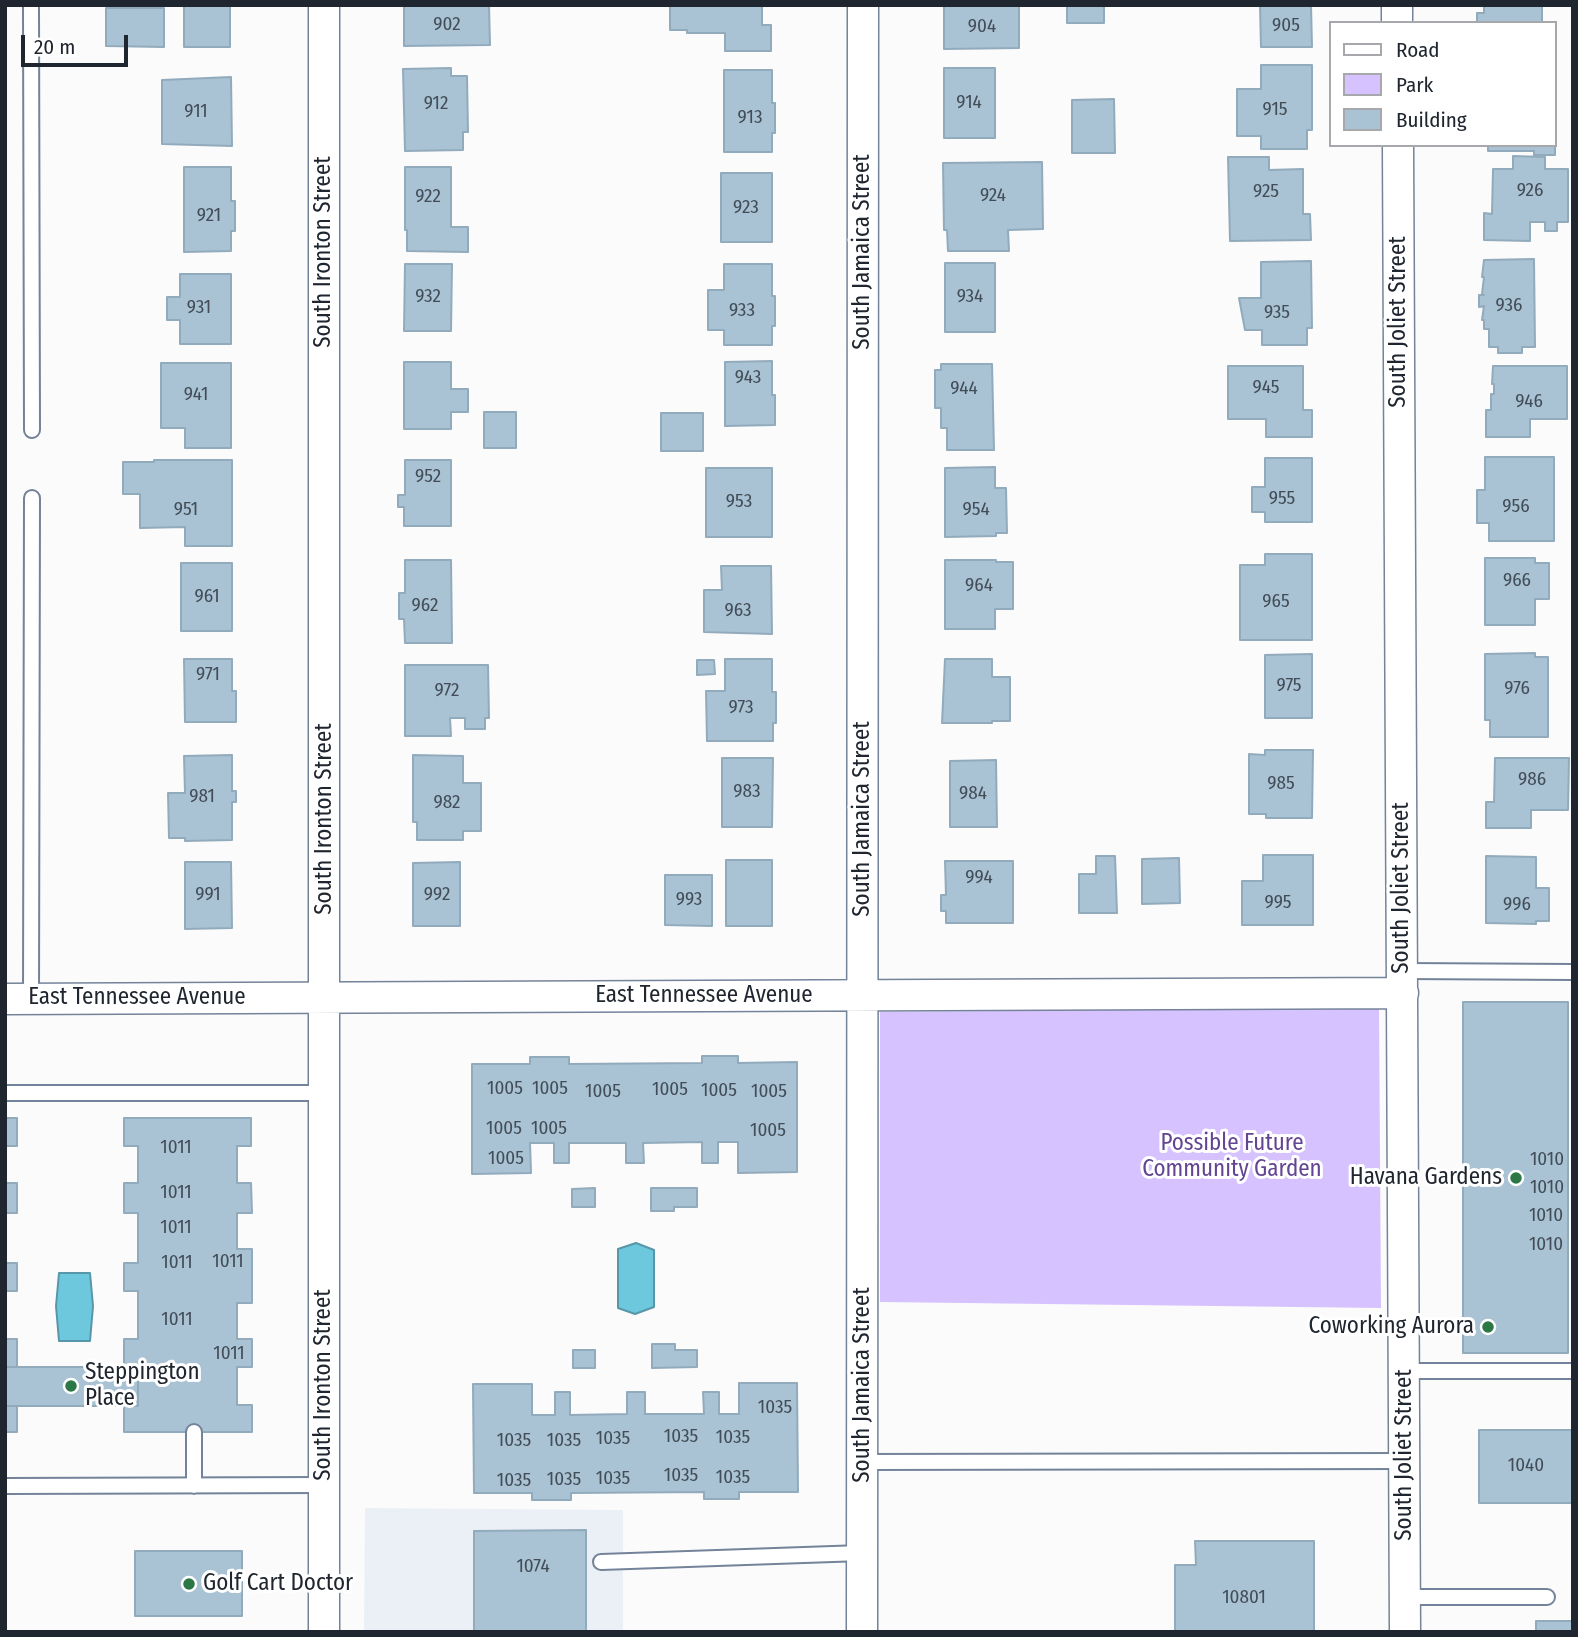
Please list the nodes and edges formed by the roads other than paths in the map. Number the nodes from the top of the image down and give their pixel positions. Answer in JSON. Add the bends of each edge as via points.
{"nodes":[{"id":1,"x":31,"y":5,"type":"edge"},
{"id":2,"x":324,"y":5,"type":"edge"},
{"id":3,"x":863,"y":5,"type":"edge"},
{"id":4,"x":1398,"y":147,"type":"edge"},
{"id":5,"x":32,"y":430,"type":"dead end"},
{"id":6,"x":32,"y":498,"type":"dead end"},
{"id":7,"x":1573,"y":972,"type":"edge"},
{"id":8,"x":1403,"y":982,"type":"junction"},
{"id":9,"x":863,"y":995,"type":"junction"},
{"id":10,"x":325,"y":998,"type":"junction"},
{"id":11,"x":18,"y":999,"type":"edge"},
{"id":12,"x":5,"y":1093,"type":"edge"},
{"id":13,"x":325,"y":1093,"type":"junction"},
{"id":14,"x":1405,"y":1371,"type":"junction"},
{"id":15,"x":1573,"y":1371,"type":"edge"},
{"id":16,"x":194,"y":1432,"type":"dead end"},
{"id":17,"x":1405,"y":1461,"type":"junction"},
{"id":18,"x":862,"y":1462,"type":"junction"},
{"id":19,"x":324,"y":1485,"type":"junction"},
{"id":20,"x":5,"y":1486,"type":"edge"},
{"id":21,"x":194,"y":1486,"type":"junction"},
{"id":22,"x":862,"y":1553,"type":"junction"},
{"id":23,"x":601,"y":1562,"type":"dead end"},
{"id":24,"x":1405,"y":1597,"type":"junction"},
{"id":25,"x":1547,"y":1597,"type":"dead end"},
{"id":26,"x":324,"y":1632,"type":"edge"},
{"id":27,"x":862,"y":1632,"type":"edge"},
{"id":28,"x":1405,"y":1632,"type":"edge"}],
"edges":[{"from":1,"to":5,"type":"lane"},
{"from":2,"to":10,"type":"street","name":"South Ironton Street"},
{"from":3,"to":9,"type":"street","name":"South Jamaica Street"},
{"from":4,"to":8,"type":"street","name":"South Joliet Street"},
{"from":6,"to":11,"type":"lane"},
{"from":7,"to":8,"type":"lane"},
{"from":8,"to":9,"type":"street","name":"East Tennessee Avenue"},
{"from":8,"to":14,"type":"street","name":"South Joliet Street"},
{"from":9,"to":10,"type":"street","name":"East Tennessee Avenue"},
{"from":9,"to":18,"type":"street","name":"South Jamaica Street"},
{"from":10,"to":11,"type":"street","name":"East Tennessee Avenue"},
{"from":10,"to":13,"type":"street","name":"South Ironton Street"},
{"from":12,"to":13,"type":"lane"},
{"from":13,"to":19,"type":"street","name":"South Ironton Street"},
{"from":14,"to":15,"type":"lane"},
{"from":14,"to":17,"type":"street","name":"South Joliet Street"},
{"from":16,"to":21,"type":"lane"},
{"from":17,"to":18,"type":"lane"},
{"from":17,"to":24,"type":"street","name":"South Joliet Street"},
{"from":18,"to":22,"type":"street","name":"South Jamaica Street"},
{"from":19,"to":21,"type":"lane"},
{"from":19,"to":26,"type":"street","name":"South Ironton Street"},
{"from":20,"to":21,"type":"lane"},
{"from":22,"to":23,"type":"lane"},
{"from":22,"to":27,"type":"street","name":"South Jamaica Street"},
{"from":24,"to":25,"type":"lane"},
{"from":24,"to":28,"type":"street","name":"South Joliet Street"}]}
